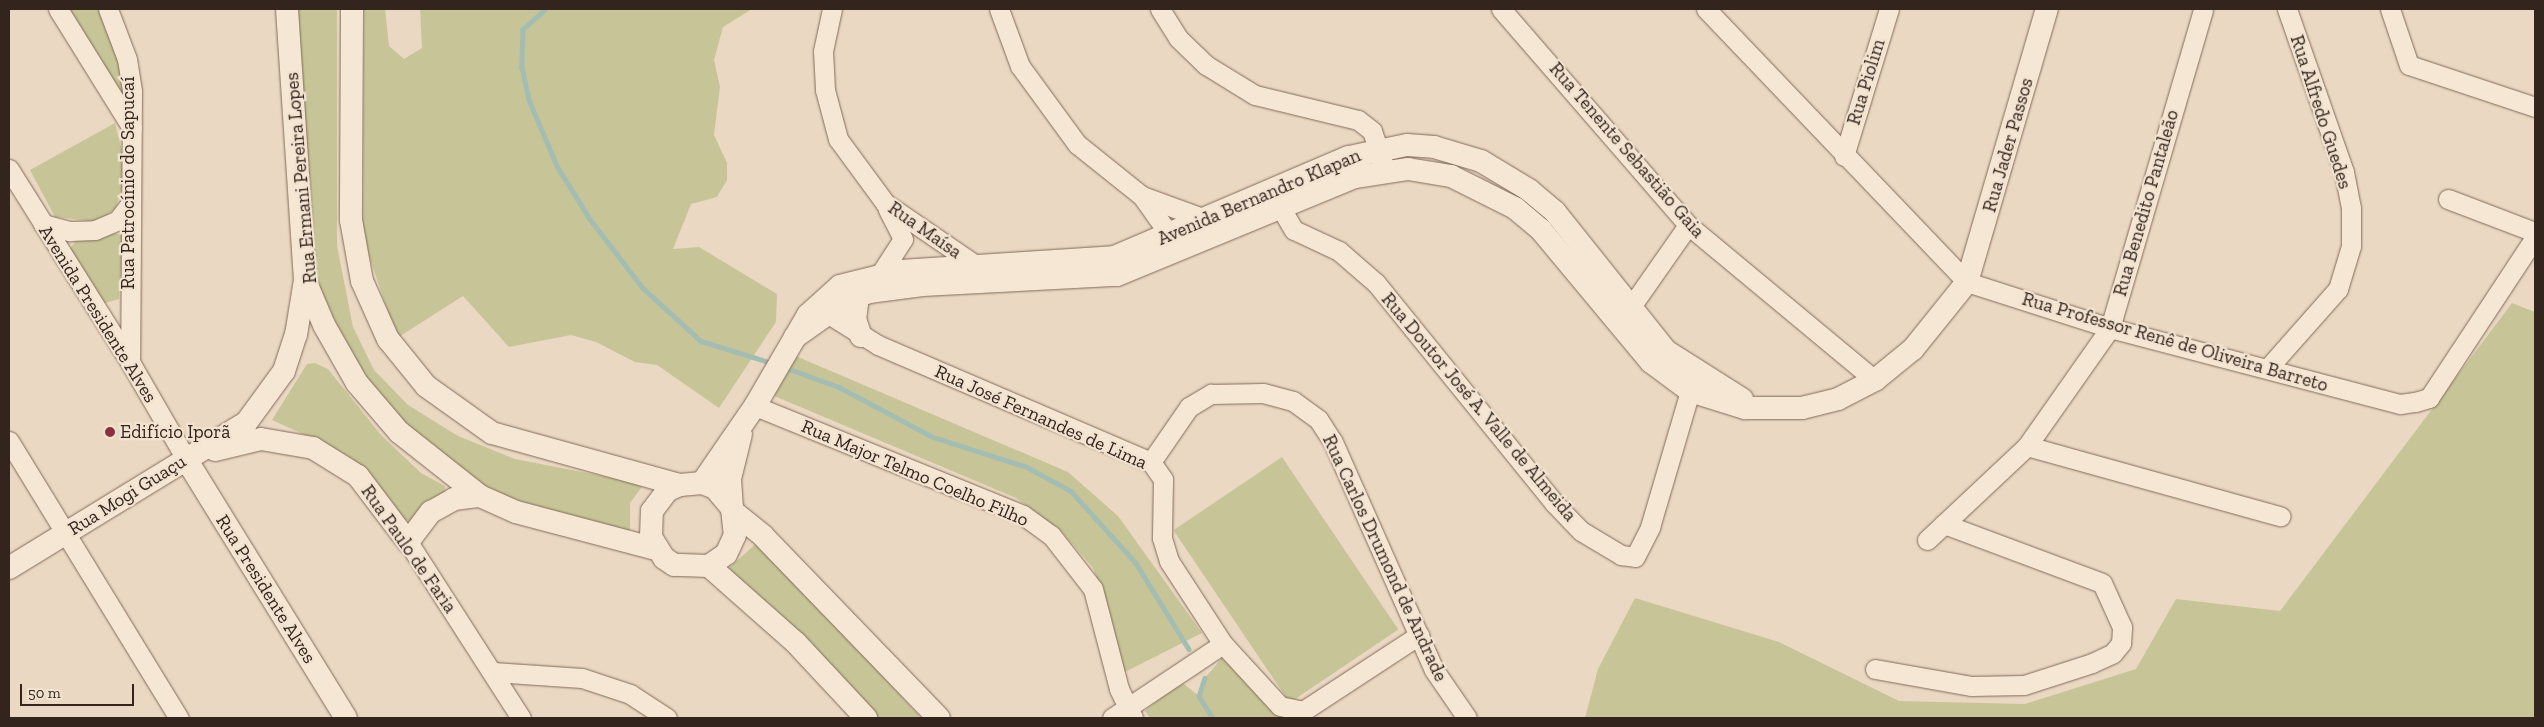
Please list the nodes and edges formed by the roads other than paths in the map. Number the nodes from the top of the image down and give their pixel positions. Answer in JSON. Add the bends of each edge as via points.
{"nodes":[{"id":1,"x":58,"y":9,"type":"edge"},
{"id":2,"x":108,"y":9,"type":"edge"},
{"id":3,"x":287,"y":9,"type":"edge"},
{"id":4,"x":352,"y":9,"type":"edge"},
{"id":5,"x":832,"y":9,"type":"edge"},
{"id":6,"x":999,"y":9,"type":"edge"},
{"id":7,"x":1160,"y":9,"type":"edge"},
{"id":8,"x":1501,"y":9,"type":"edge"},
{"id":9,"x":1706,"y":9,"type":"edge"},
{"id":10,"x":1889,"y":9,"type":"edge"},
{"id":11,"x":2047,"y":9,"type":"edge"},
{"id":12,"x":2203,"y":9,"type":"edge"},
{"id":13,"x":2286,"y":9,"type":"edge"},
{"id":14,"x":2390,"y":9,"type":"edge"},
{"id":15,"x":2535,"y":107,"type":"edge"},
{"id":16,"x":132,"y":128,"type":"junction"},
{"id":17,"x":1844,"y":156,"type":"junction"},
{"id":18,"x":1383,"y":159,"type":"junction"},
{"id":19,"x":9,"y":169,"type":"edge"},
{"id":20,"x":1142,"y":196,"type":"junction"},
{"id":21,"x":1275,"y":198,"type":"junction"},
{"id":22,"x":2448,"y":199,"type":"dead end"},
{"id":23,"x":131,"y":203,"type":"junction"},
{"id":24,"x":885,"y":204,"type":"junction"},
{"id":25,"x":43,"y":224,"type":"junction"},
{"id":26,"x":1688,"y":225,"type":"junction"},
{"id":27,"x":1208,"y":228,"type":"junction"},
{"id":28,"x":2535,"y":232,"type":"edge"},
{"id":29,"x":2535,"y":237,"type":"edge"},
{"id":30,"x":1175,"y":243,"type":"junction"},
{"id":31,"x":881,"y":273,"type":"junction"},
{"id":32,"x":977,"y":274,"type":"junction"},
{"id":33,"x":305,"y":280,"type":"junction"},
{"id":34,"x":1967,"y":282,"type":"junction"},
{"id":35,"x":858,"y":296,"type":"junction"},
{"id":36,"x":821,"y":311,"type":"junction"},
{"id":37,"x":1624,"y":317,"type":"junction"},
{"id":38,"x":2110,"y":328,"type":"junction"},
{"id":39,"x":861,"y":336,"type":"junction"},
{"id":40,"x":130,"y":362,"type":"junction"},
{"id":41,"x":2268,"y":368,"type":"junction"},
{"id":42,"x":1875,"y":380,"type":"junction"},
{"id":43,"x":1690,"y":391,"type":"junction"},
{"id":44,"x":754,"y":406,"type":"junction"},
{"id":45,"x":1770,"y":409,"type":"junction"},
{"id":46,"x":253,"y":415,"type":"junction"},
{"id":47,"x":9,"y":440,"type":"edge"},
{"id":48,"x":271,"y":440,"type":"junction"},
{"id":49,"x":2027,"y":446,"type":"junction"},
{"id":50,"x":186,"y":459,"type":"junction"},
{"id":51,"x":1151,"y":462,"type":"junction"},
{"id":52,"x":702,"y":483,"type":"junction"},
{"id":53,"x":680,"y":484,"type":"junction"},
{"id":54,"x":480,"y":496,"type":"junction"},
{"id":55,"x":734,"y":511,"type":"junction"},
{"id":56,"x":2280,"y":516,"type":"dead end"},
{"id":57,"x":1944,"y":524,"type":"junction"},
{"id":58,"x":66,"y":533,"type":"junction"},
{"id":59,"x":1927,"y":540,"type":"dead end"},
{"id":60,"x":408,"y":542,"type":"junction"},
{"id":61,"x":656,"y":549,"type":"junction"},
{"id":62,"x":709,"y":566,"type":"junction"},
{"id":63,"x":9,"y":568,"type":"edge"},
{"id":64,"x":1419,"y":635,"type":"junction"},
{"id":65,"x":1223,"y":644,"type":"junction"},
{"id":66,"x":1875,"y":670,"type":"dead end"},
{"id":67,"x":493,"y":672,"type":"junction"},
{"id":68,"x":1124,"y":715,"type":"edge"},
{"id":69,"x":179,"y":718,"type":"edge"},
{"id":70,"x":346,"y":718,"type":"edge"},
{"id":71,"x":521,"y":718,"type":"edge"},
{"id":72,"x":667,"y":718,"type":"edge"},
{"id":73,"x":866,"y":718,"type":"edge"},
{"id":74,"x":939,"y":718,"type":"edge"},
{"id":75,"x":1467,"y":718,"type":"edge"}],
"edges":[{"from":1,"to":16,"type":"street"},
{"from":2,"to":16,"type":"street","name":"Rua Patrocínio do Sapucaí","via":[[127,59]]},
{"from":3,"to":33,"type":"street","name":"Rua Ermani Pereira Lopes"},
{"from":4,"to":53,"type":"street","via":[[350,220],[362,281],[388,339],[426,386],[492,433]]},
{"from":5,"to":24,"type":"street","name":"Rua Maísa","via":[[823,51],[833,125],[849,158]]},
{"from":6,"to":20,"type":"street","via":[[1020,66],[1077,144]]},
{"from":7,"to":18,"type":"street","via":[[1178,38],[1206,65],[1255,95],[1358,120],[1372,131]]},
{"from":8,"to":26,"type":"street","name":"Rua Tenente Sebastião Gaia"},
{"from":9,"to":17,"type":"street","name":"Rua Professor Renê de Oliveira Barreto"},
{"from":10,"to":17,"type":"street","name":"Rua Piolim"},
{"from":11,"to":34,"type":"street","name":"Rua Jader Passos"},
{"from":12,"to":38,"type":"street","name":"Rua Benedito Pantaleão"},
{"from":13,"to":41,"type":"street","name":"Rua Alfredo Guedes","via":[[2344,172],[2351,208],[2351,246],[2338,289]]},
{"from":14,"to":15,"type":"street","via":[[2404,57],[2418,70]]},
{"from":16,"to":23,"type":"street","name":"Rua Patrocínio do Sapucaí"},
{"from":17,"to":34,"type":"street","name":"Rua Professor Renê de Oliveira Barreto"},
{"from":18,"to":21,"type":"street","name":"Avenida Bernandro Klapan"},
{"from":18,"to":37,"type":"street","name":"Avenida Bernandro Klapan","via":[[1431,171],[1494,194],[1541,230]]},
{"from":19,"to":25,"type":"street","name":"Avenida Presidente Alves"},
{"from":20,"to":27,"type":"street"},
{"from":20,"to":30,"type":"street"},
{"from":21,"to":27,"type":"street","name":"Avenida Bernandro Klapan"},
{"from":21,"to":43,"type":"street","name":"Rua Doutor José A. Valle de Almeida","via":[[1294,230],[1339,251],[1376,283],[1554,503],[1581,531],[1621,555],[1635,557],[1650,527]]},
{"from":22,"to":28,"type":"street"},
{"from":23,"to":25,"type":"street","via":[[118,220],[95,230],[70,231]]},
{"from":23,"to":40,"type":"street","name":"Rua Patrocínio do Sapucaí"},
{"from":24,"to":31,"type":"street","via":[[903,239]]},
{"from":24,"to":32,"type":"street","name":"Rua Maísa"},
{"from":25,"to":40,"type":"street","name":"Avenida Presidente Alves"},
{"from":26,"to":37,"type":"street"},
{"from":26,"to":42,"type":"street","name":"Rua Tenente Sebastião Gaia"},
{"from":27,"to":30,"type":"street","name":"Avenida Bernandro Klapan"},
{"from":29,"to":41,"type":"street","name":"Rua Professor Renê de Oliveira Barreto","via":[[2429,398],[2400,404]]},
{"from":30,"to":32,"type":"street","name":"Avenida Bernandro Klapan","via":[[1117,275]]},
{"from":31,"to":32,"type":"street","name":"Avenida Bernandro Klapan"},
{"from":31,"to":36,"type":"street","name":"Avenida Bernandro Klapan","via":[[840,286]]},
{"from":32,"to":35,"type":"street","name":"Avenida Bernandro Klapan"},
{"from":33,"to":46,"type":"street","name":"Rua Mogi Guaçu","via":[[296,335],[284,372]]},
{"from":33,"to":54,"type":"street","name":"Rua Ermani Pereira Lopes","via":[[324,325],[357,383],[399,432]]},
{"from":34,"to":38,"type":"street","name":"Rua Professor Renê de Oliveira Barreto"},
{"from":34,"to":42,"type":"street","name":"Avenida Bernandro Klapan","via":[[1912,348]]},
{"from":35,"to":36,"type":"street","name":"Avenida Bernandro Klapan"},
{"from":35,"to":39,"type":"street","via":[[855,319]]},
{"from":36,"to":39,"type":"street","name":"Rua José Fernandes de Lima"},
{"from":36,"to":44,"type":"street","name":"Avenida Bernandro Klapan","via":[[793,340]]},
{"from":37,"to":43,"type":"street","name":"Avenida Bernandro Klapan","via":[[1651,362]]},
{"from":37,"to":45,"type":"street","name":"Avenida Bernandro Klapan","via":[[1666,351],[1728,393]]},
{"from":38,"to":41,"type":"street","name":"Rua Professor Renê de Oliveira Barreto"},
{"from":38,"to":49,"type":"street","name":"Rua Benedito Pantaleão"},
{"from":39,"to":51,"type":"street","name":"Rua José Fernandes de Lima"},
{"from":40,"to":50,"type":"street","name":"Avenida Presidente Alves"},
{"from":42,"to":45,"type":"street","name":"Avenida Bernandro Klapan","via":[[1838,399],[1802,408]]},
{"from":43,"to":45,"type":"street","name":"Avenida Bernandro Klapan","via":[[1729,406]]},
{"from":44,"to":52,"type":"street","name":"Avenida Bernandro Klapan"},
{"from":44,"to":55,"type":"street","name":"Avenida Bernandro Klapan","via":[[730,479]]},
{"from":44,"to":68,"type":"street","name":"Rua Major Telmo Coelho Filho","via":[[1023,515],[1051,535],[1093,589]]},
{"from":46,"to":48,"type":"street"},
{"from":46,"to":50,"type":"street","name":"Rua Mogi Guaçu"},
{"from":47,"to":58,"type":"street"},
{"from":48,"to":50,"type":"street","name":"Rua Paulo de Faria","via":[[224,447]]},
{"from":48,"to":60,"type":"street","name":"Rua Paulo de Faria","via":[[312,448],[347,466]]},
{"from":49,"to":56,"type":"street"},
{"from":49,"to":57,"type":"street","name":"Rua Benedito Pantaleão"},
{"from":50,"to":58,"type":"street","name":"Rua Mogi Guaçu"},
{"from":50,"to":70,"type":"street","name":"Rua Presidente Alves"},
{"from":51,"to":64,"type":"street","name":"Rua Carlos Drumond de Andrade","via":[[1189,407],[1211,394],[1262,392],[1293,401],[1318,419],[1333,442]]},
{"from":51,"to":65,"type":"street","name":"Rua José Fernandes de Lima","via":[[1164,479],[1164,549]]},
{"from":52,"to":53,"type":"street"},
{"from":52,"to":55,"type":"street","via":[[720,492]]},
{"from":53,"to":61,"type":"street","via":[[668,490],[652,511],[651,537]]},
{"from":54,"to":60,"type":"street","via":[[454,499],[431,512]]},
{"from":54,"to":61,"type":"street","name":"Rua Ermani Pereira Lopes","via":[[516,512]]},
{"from":55,"to":62,"type":"street","via":[[732,545]]},
{"from":55,"to":74,"type":"street","via":[[763,536]]},
{"from":57,"to":59,"type":"street","name":"Rua Benedito Pantaleão"},
{"from":57,"to":66,"type":"street","via":[[2102,583],[2122,627],[2121,643],[2113,653],[2092,663],[2024,685],[1971,686]]},
{"from":58,"to":63,"type":"street","name":"Rua Mogi Guaçu"},
{"from":58,"to":69,"type":"street"},
{"from":60,"to":67,"type":"street","name":"Rua Paulo de Faria"},
{"from":61,"to":62,"type":"street","via":[[674,565]]},
{"from":62,"to":73,"type":"street","via":[[796,643]]},
{"from":64,"to":65,"type":"street","name":"Rua José Fernandes de Lima","via":[[1303,711],[1280,706]]},
{"from":64,"to":75,"type":"street","name":"Rua Carlos Drumond de Andrade","via":[[1434,670]]},
{"from":65,"to":68,"type":"street"},
{"from":67,"to":71,"type":"street","name":"Rua Paulo de Faria"},
{"from":67,"to":72,"type":"street","via":[[582,678],[630,694]]}]}
